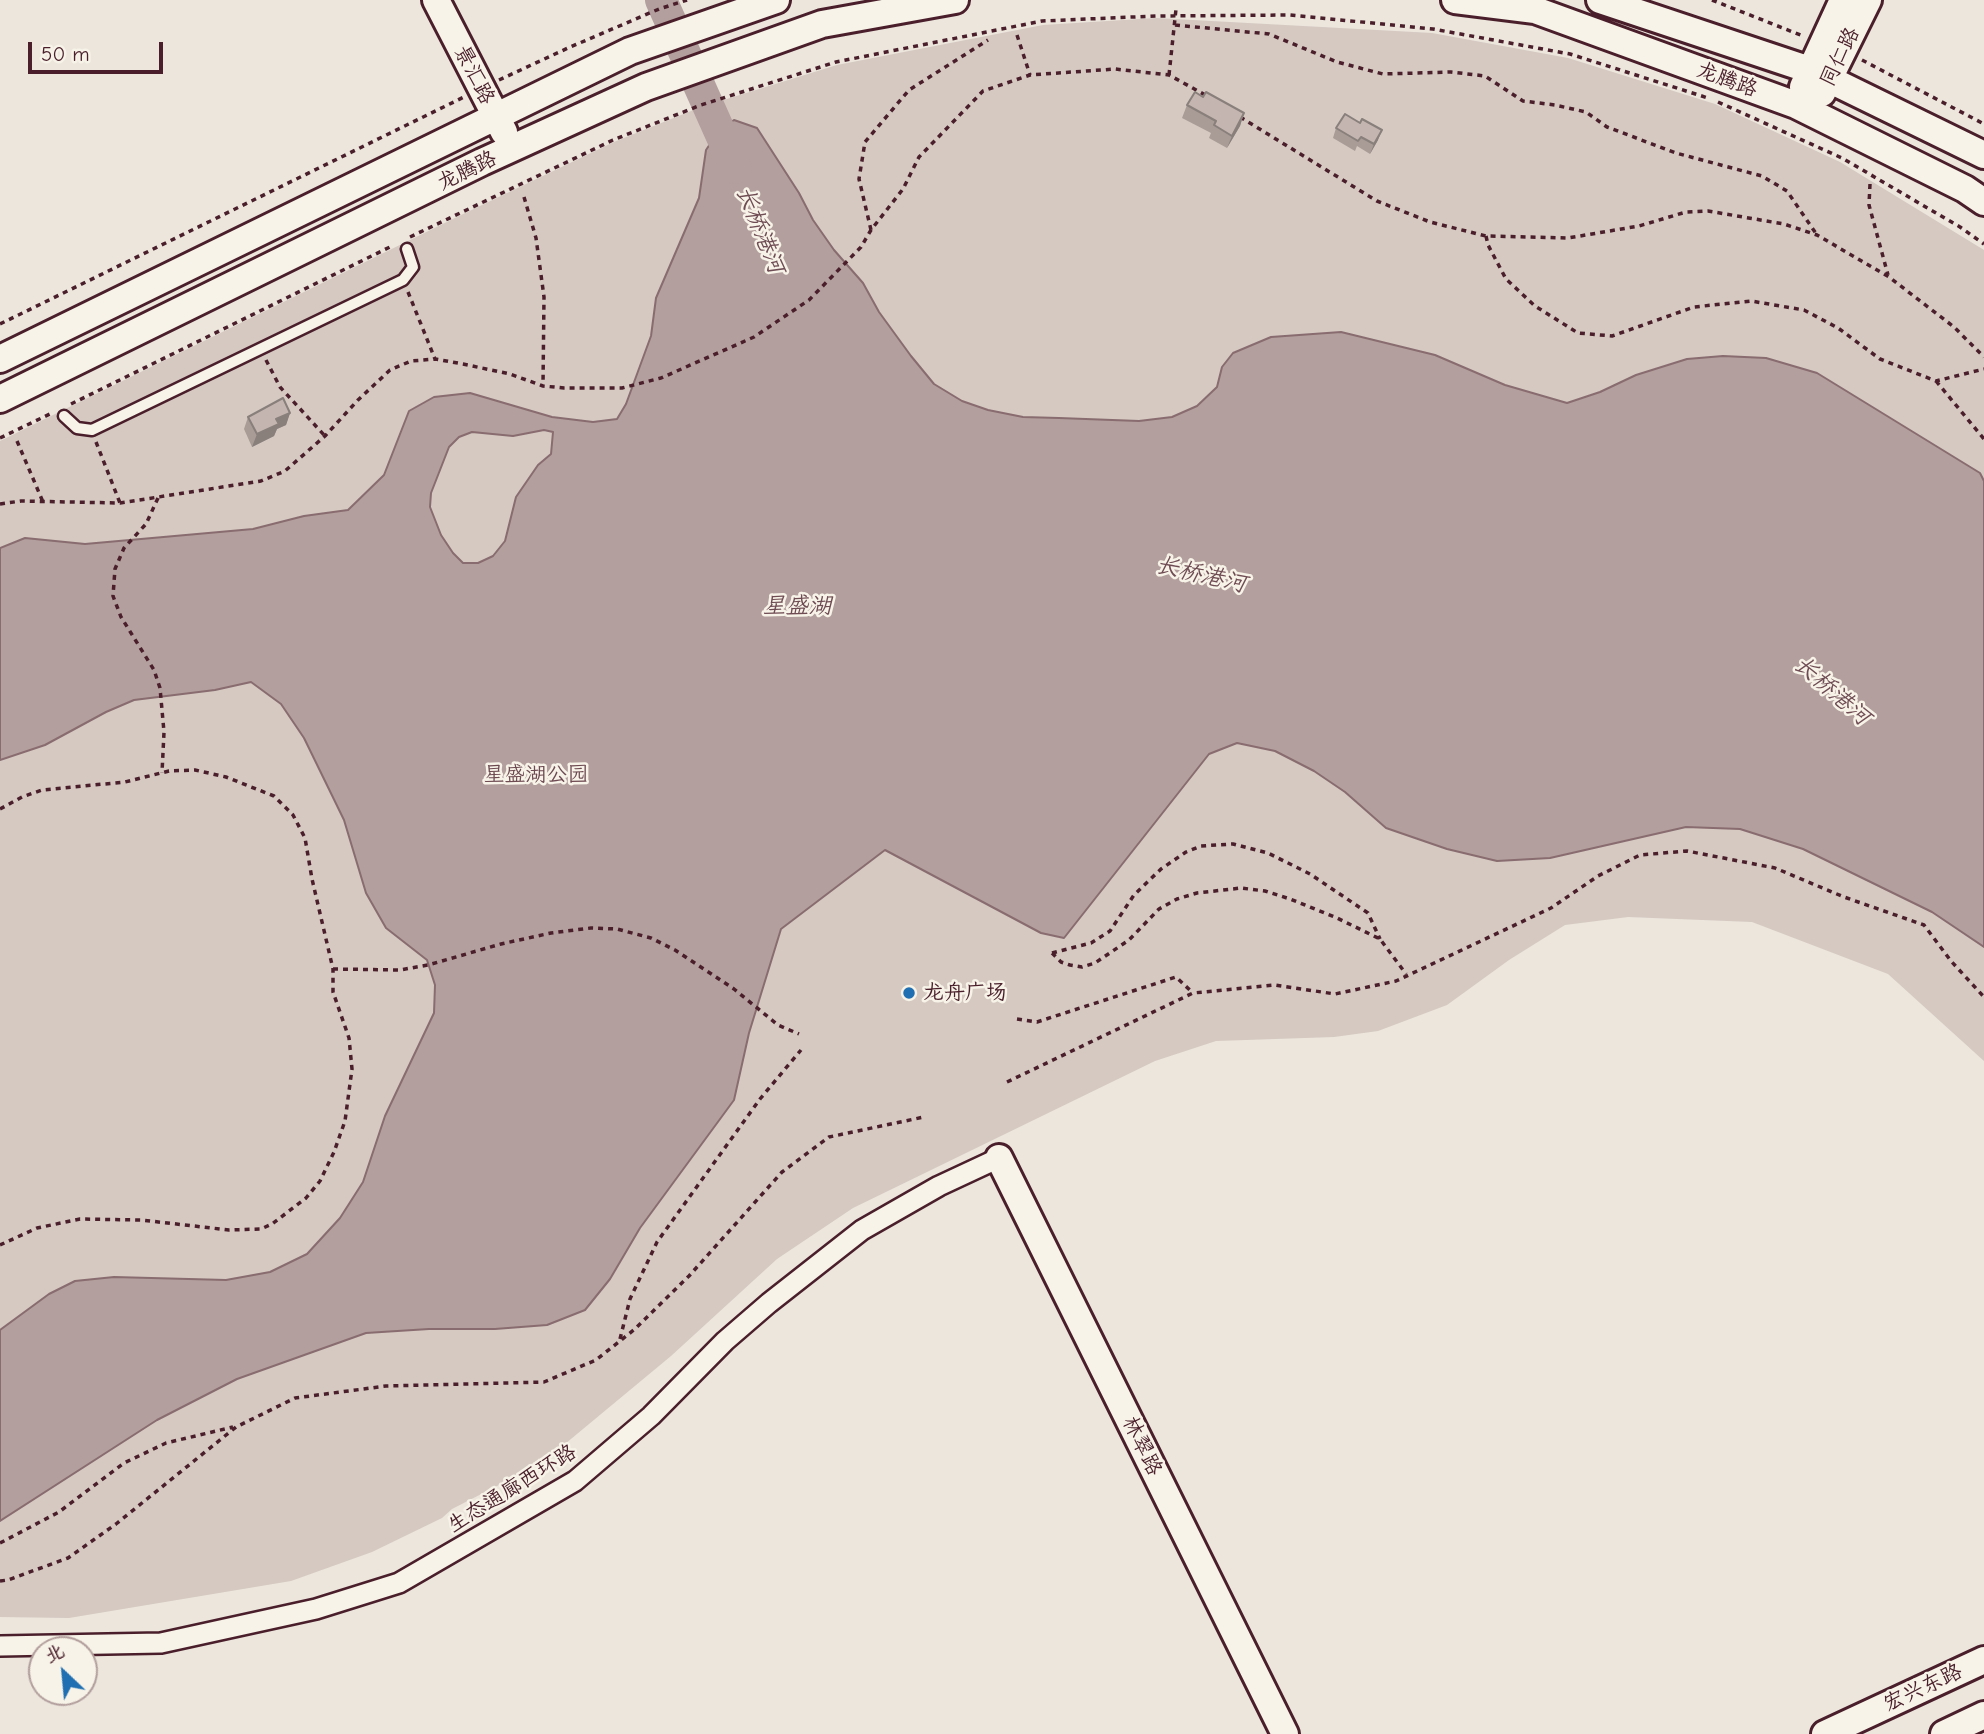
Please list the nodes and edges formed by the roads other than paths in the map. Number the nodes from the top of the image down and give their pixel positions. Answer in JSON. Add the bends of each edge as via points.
{"nodes":[{"id":1,"x":436,"y":0,"type":"edge"},
{"id":2,"x":776,"y":0,"type":"edge"},
{"id":3,"x":955,"y":0,"type":"edge"},
{"id":4,"x":1455,"y":0,"type":"edge"},
{"id":5,"x":1600,"y":0,"type":"edge"},
{"id":6,"x":1843,"y":0,"type":"edge"},
{"id":7,"x":1868,"y":0,"type":"edge"},
{"id":8,"x":1819,"y":74,"type":"junction"},
{"id":9,"x":1805,"y":109,"type":"junction"},
{"id":10,"x":495,"y":116,"type":"junction"},
{"id":11,"x":514,"y":148,"type":"junction"},
{"id":12,"x":1984,"y":155,"type":"edge"},
{"id":13,"x":1984,"y":202,"type":"edge"},
{"id":14,"x":408,"y":243,"type":"road end"},
{"id":15,"x":0,"y":359,"type":"edge"},
{"id":16,"x":0,"y":399,"type":"edge"},
{"id":17,"x":64,"y":415,"type":"dead end"},
{"id":18,"x":999,"y":1158,"type":"joint"},
{"id":19,"x":0,"y":1646,"type":"edge"},
{"id":20,"x":1984,"y":1660,"type":"edge"},
{"id":21,"x":1984,"y":1715,"type":"edge"},
{"id":22,"x":1285,"y":1734,"type":"edge"},
{"id":23,"x":1825,"y":1734,"type":"edge"},
{"id":24,"x":1944,"y":1734,"type":"edge"}],
"edges":[{"from":1,"to":10,"type":"main road","name":"景汇路"},
{"from":2,"to":10,"type":"main road","name":"龙腾路","via":[[631,51]]},
{"from":3,"to":11,"type":"main road","name":"龙腾路","via":[[822,24],[646,87]]},
{"from":4,"to":9,"type":"main road","name":"龙腾路","via":[[1535,10]]},
{"from":5,"to":8,"type":"main road","name":"龙腾路"},
{"from":6,"to":8,"type":"main road","name":"同仁路"},
{"from":7,"to":8,"type":"main road","name":"同仁路"},
{"from":8,"to":9,"type":"main road","name":"同仁路"},
{"from":8,"to":12,"type":"main road","name":"龙腾路"},
{"from":9,"to":13,"type":"main road","name":"龙腾路"},
{"from":10,"to":11,"type":"main road","name":"景汇路"},
{"from":10,"to":15,"type":"main road","name":"龙腾路"},
{"from":11,"to":16,"type":"main road","name":"龙腾路"},
{"from":14,"to":17,"type":"lane","via":[[413,267],[403,281],[92,430],[78,428]]},
{"from":18,"to":19,"type":"street","name":"生态通廊西环路","via":[[862,1230],[725,1341],[651,1416],[575,1481],[399,1583],[316,1609],[161,1643]]},
{"from":18,"to":22,"type":"main road","name":"林翠路"},
{"from":20,"to":23,"type":"main road","name":"宏兴东路"},
{"from":21,"to":24,"type":"main road"}]}
